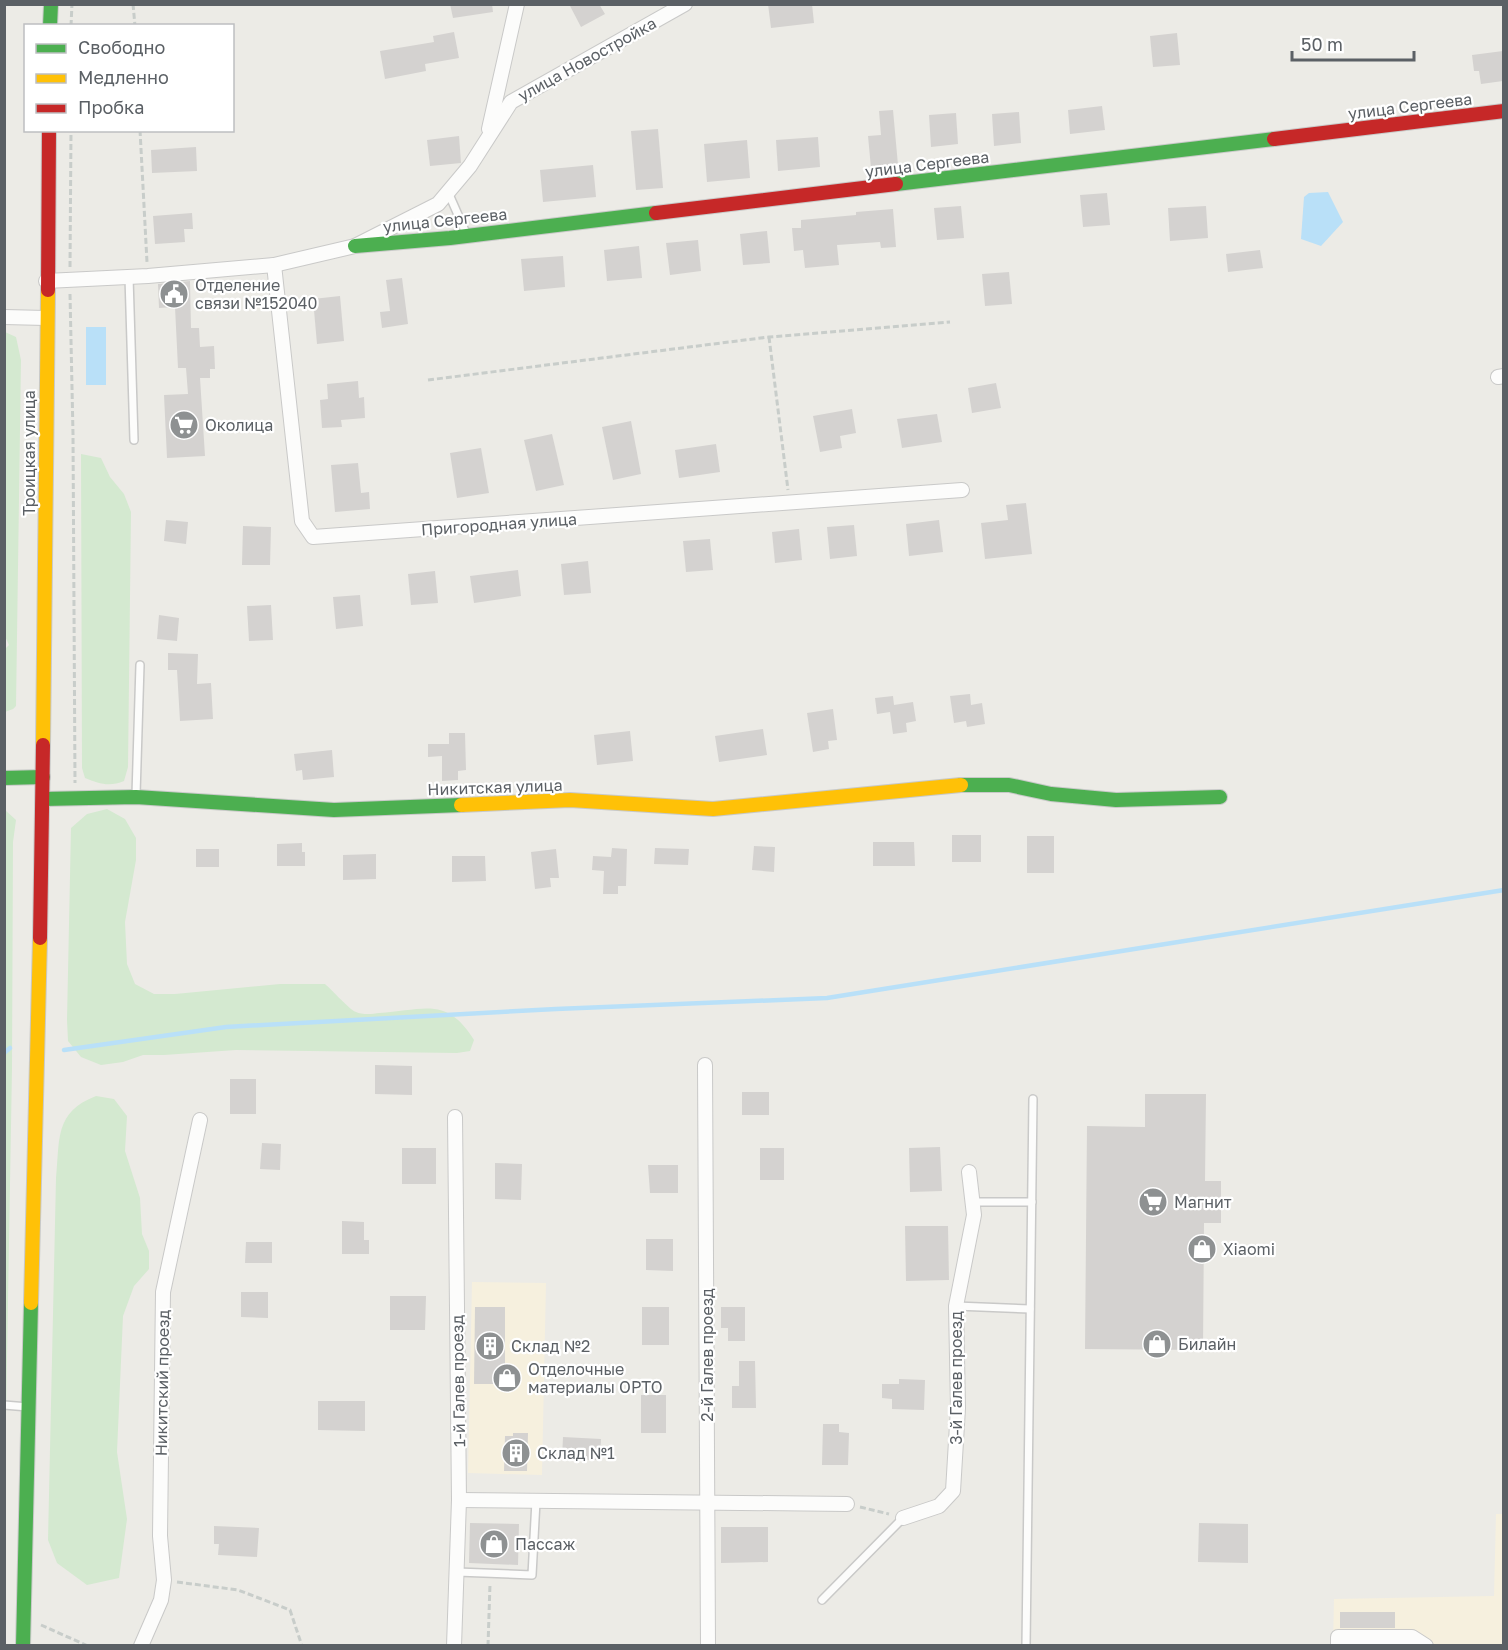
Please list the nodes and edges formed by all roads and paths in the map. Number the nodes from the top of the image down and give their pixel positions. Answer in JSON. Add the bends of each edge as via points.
{"nodes":[{"id":1,"x":51,"y":4,"type":"edge"},
{"id":2,"x":72,"y":4,"type":"edge"},
{"id":3,"x":134,"y":4,"type":"edge"},
{"id":4,"x":517,"y":4,"type":"edge"},
{"id":5,"x":686,"y":4,"type":"edge"},
{"id":6,"x":50,"y":24,"type":"edge"},
{"id":7,"x":71,"y":24,"type":"edge"},
{"id":8,"x":135,"y":24,"type":"edge"},
{"id":9,"x":1503,"y":111,"type":"edge"},
{"id":10,"x":49,"y":132,"type":"edge"},
{"id":11,"x":70,"y":132,"type":"edge"},
{"id":12,"x":140,"y":132,"type":"edge"},
{"id":13,"x":486,"y":140,"type":"junction"},
{"id":14,"x":448,"y":192,"type":"junction"},
{"id":15,"x":467,"y":236,"type":"junction"},
{"id":16,"x":355,"y":246,"type":"junction"},
{"id":17,"x":274,"y":265,"type":"junction"},
{"id":18,"x":148,"y":276,"type":"junction"},
{"id":19,"x":129,"y":277,"type":"junction"},
{"id":20,"x":69,"y":280,"type":"junction"},
{"id":21,"x":46,"y":281,"type":"junction"},
{"id":22,"x":4,"y":317,"type":"edge"},
{"id":23,"x":46,"y":318,"type":"junction"},
{"id":24,"x":950,"y":322,"type":"dead end"},
{"id":25,"x":769,"y":337,"type":"junction"},
{"id":26,"x":429,"y":380,"type":"dead end"},
{"id":27,"x":134,"y":440,"type":"dead end"},
{"id":28,"x":962,"y":490,"type":"dead end"},
{"id":29,"x":790,"y":504,"type":"junction"},
{"id":30,"x":140,"y":665,"type":"dead end"},
{"id":31,"x":43,"y":777,"type":"junction"},
{"id":32,"x":4,"y":778,"type":"edge"},
{"id":33,"x":136,"y":797,"type":"junction"},
{"id":34,"x":1220,"y":797,"type":"dead end"},
{"id":35,"x":76,"y":798,"type":"junction"},
{"id":36,"x":43,"y":799,"type":"junction"},
{"id":37,"x":705,"y":1065,"type":"dead end"},
{"id":38,"x":1033,"y":1099,"type":"dead end"},
{"id":39,"x":455,"y":1117,"type":"dead end"},
{"id":40,"x":200,"y":1120,"type":"dead end"},
{"id":41,"x":969,"y":1172,"type":"dead end"},
{"id":42,"x":973,"y":1202,"type":"junction"},
{"id":43,"x":1032,"y":1202,"type":"junction"},
{"id":44,"x":956,"y":1306,"type":"junction"},
{"id":45,"x":1030,"y":1309,"type":"junction"},
{"id":46,"x":4,"y":1405,"type":"edge"},
{"id":47,"x":30,"y":1407,"type":"junction"},
{"id":48,"x":459,"y":1500,"type":"junction"},
{"id":49,"x":536,"y":1501,"type":"junction"},
{"id":50,"x":708,"y":1503,"type":"junction"},
{"id":51,"x":847,"y":1504,"type":"joint"},
{"id":52,"x":903,"y":1518,"type":"junction"},
{"id":53,"x":457,"y":1572,"type":"junction"},
{"id":54,"x":491,"y":1574,"type":"junction"},
{"id":55,"x":164,"y":1580,"type":"junction"},
{"id":56,"x":822,"y":1600,"type":"dead end"},
{"id":57,"x":41,"y":1625,"type":"dead end"},
{"id":58,"x":23,"y":1646,"type":"edge"},
{"id":59,"x":88,"y":1646,"type":"edge"},
{"id":60,"x":141,"y":1646,"type":"edge"},
{"id":61,"x":302,"y":1646,"type":"edge"},
{"id":62,"x":454,"y":1646,"type":"edge"},
{"id":63,"x":488,"y":1646,"type":"edge"},
{"id":64,"x":708,"y":1646,"type":"edge"},
{"id":65,"x":1026,"y":1646,"type":"edge"},
{"id":66,"x":1338,"y":1646,"type":"edge"},
{"id":67,"x":1426,"y":1646,"type":"edge"}],
"edges":[{"from":1,"to":6,"type":"street"},
{"from":2,"to":7,"type":"path"},
{"from":3,"to":8,"type":"path"},
{"from":4,"to":13,"type":"street"},
{"from":5,"to":13,"type":"street","name":"улица Новостройка","via":[[511,102]]},
{"from":9,"to":15,"type":"street","name":"улица Сергеева"},
{"from":10,"to":21,"type":"street","name":"Троицкая улица"},
{"from":11,"to":20,"type":"path"},
{"from":12,"to":18,"type":"path"},
{"from":13,"to":14,"type":"street","name":"улица Новостройка"},
{"from":14,"to":15,"type":"lane"},
{"from":14,"to":16,"type":"street","name":"улица Новостройка","via":[[438,204]]},
{"from":15,"to":16,"type":"street","name":"улица Сергеева"},
{"from":16,"to":17,"type":"street","name":"улица Новостройка"},
{"from":17,"to":18,"type":"street","name":"улица Новостройка"},
{"from":17,"to":29,"type":"street","name":"Пригородная улица","via":[[302,520],[313,537]]},
{"from":18,"to":19,"type":"street","name":"улица Новостройка"},
{"from":19,"to":20,"type":"street","name":"улица Новостройка"},
{"from":19,"to":27,"type":"lane"},
{"from":20,"to":21,"type":"street","name":"улица Новостройка"},
{"from":20,"to":35,"type":"path"},
{"from":21,"to":23,"type":"street","name":"Троицкая улица"},
{"from":22,"to":23,"type":"street"},
{"from":23,"to":31,"type":"street","name":"Троицкая улица"},
{"from":24,"to":25,"type":"path"},
{"from":25,"to":26,"type":"path"},
{"from":25,"to":29,"type":"path"},
{"from":28,"to":29,"type":"street","name":"Пригородная улица"},
{"from":30,"to":33,"type":"lane"},
{"from":31,"to":32,"type":"street"},
{"from":31,"to":36,"type":"street","name":"Троицкая улица"},
{"from":33,"to":34,"type":"street","name":"Никитская улица","via":[[334,810],[570,800],[713,809],[949,785],[1009,785],[1051,794],[1116,800]]},
{"from":33,"to":35,"type":"street","name":"Никитская улица"},
{"from":35,"to":36,"type":"street","name":"Никитская улица"},
{"from":36,"to":47,"type":"street","name":"Троицкая улица"},
{"from":37,"to":50,"type":"street","name":"2-й Галев проезд"},
{"from":38,"to":43,"type":"lane"},
{"from":39,"to":48,"type":"street","name":"1-й Галев проезд"},
{"from":40,"to":55,"type":"street","name":"Никитский проезд","via":[[163,1292],[159,1536]]},
{"from":41,"to":42,"type":"street","name":"3-й Галев проезд"},
{"from":42,"to":43,"type":"lane"},
{"from":42,"to":44,"type":"street","name":"3-й Галев проезд","via":[[974,1215]]},
{"from":43,"to":45,"type":"lane"},
{"from":44,"to":45,"type":"lane"},
{"from":44,"to":52,"type":"street","name":"3-й Галев проезд","via":[[958,1408],[953,1491],[939,1506]]},
{"from":45,"to":65,"type":"lane"},
{"from":46,"to":47,"type":"lane"},
{"from":47,"to":58,"type":"street","name":"Троицкая улица"},
{"from":48,"to":49,"type":"street"},
{"from":48,"to":53,"type":"street","name":"1-й Галев проезд"},
{"from":49,"to":50,"type":"street"},
{"from":49,"to":54,"type":"lane","via":[[532,1575]]},
{"from":50,"to":51,"type":"street"},
{"from":50,"to":64,"type":"street","name":"2-й Галев проезд"},
{"from":51,"to":52,"type":"path"},
{"from":52,"to":56,"type":"lane"},
{"from":53,"to":54,"type":"lane"},
{"from":53,"to":62,"type":"street","name":"1-й Галев проезд"},
{"from":54,"to":63,"type":"path"},
{"from":55,"to":60,"type":"street","name":"Никитский проезд","via":[[161,1600]]},
{"from":55,"to":61,"type":"path","via":[[238,1590],[290,1610]]},
{"from":57,"to":59,"type":"path"},
{"from":66,"to":67,"type":"street","via":[[1338,1637],[1412,1637]]}]}
